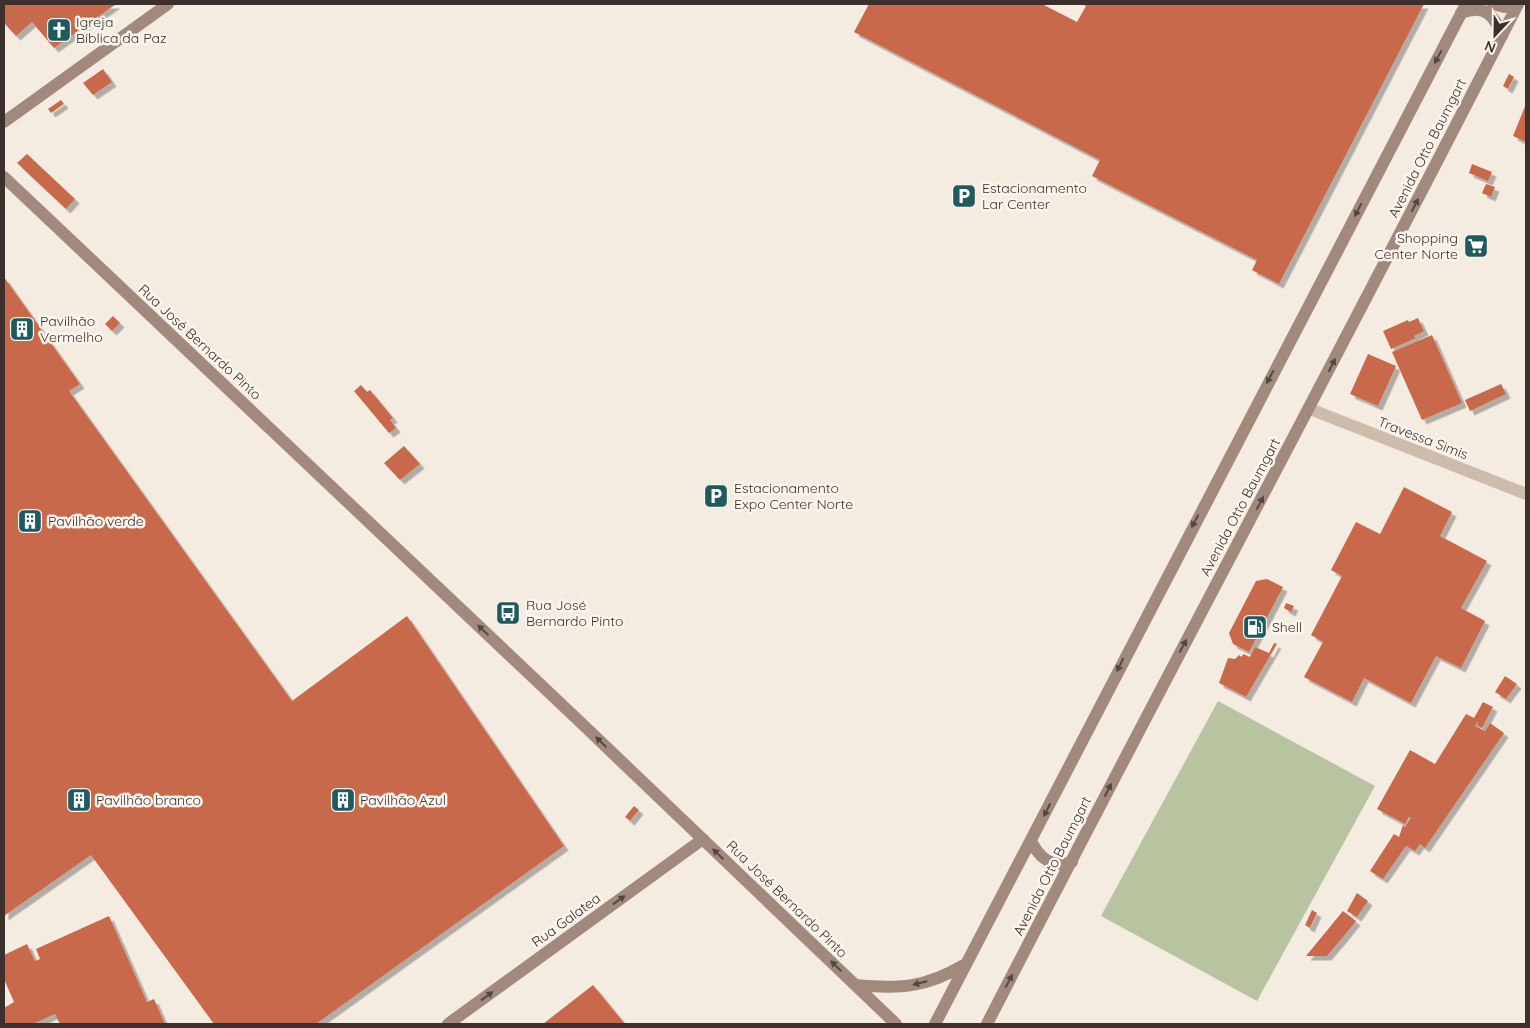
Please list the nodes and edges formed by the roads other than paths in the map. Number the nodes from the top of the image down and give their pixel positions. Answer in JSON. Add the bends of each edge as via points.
{"nodes":[{"id":1,"x":168,"y":4,"type":"edge"},
{"id":2,"x":1493,"y":4,"type":"edge"},
{"id":3,"x":1513,"y":4,"type":"edge"},
{"id":4,"x":1518,"y":4,"type":"edge"},
{"id":5,"x":1463,"y":9,"type":"edge"},
{"id":6,"x":1502,"y":36,"type":"junction"},
{"id":7,"x":4,"y":122,"type":"edge"},
{"id":8,"x":4,"y":177,"type":"edge"},
{"id":9,"x":1310,"y":409,"type":"junction"},
{"id":10,"x":1526,"y":494,"type":"edge"},
{"id":11,"x":703,"y":839,"type":"junction"},
{"id":12,"x":1031,"y":841,"type":"junction"},
{"id":13,"x":1072,"y":862,"type":"junction"},
{"id":14,"x":964,"y":965,"type":"junction"},
{"id":15,"x":855,"y":985,"type":"junction"},
{"id":16,"x":448,"y":1024,"type":"edge"},
{"id":17,"x":896,"y":1024,"type":"edge"},
{"id":18,"x":935,"y":1024,"type":"edge"},
{"id":19,"x":987,"y":1024,"type":"edge"}],
"edges":[{"from":1,"to":7,"type":"main road"},
{"from":2,"to":3,"type":"main road"},
{"from":4,"to":6,"type":"main road","name":"Avenida Otto Baumgart"},
{"from":5,"to":6,"type":"main road","via":[[1488,12],[1496,20]]},
{"from":5,"to":12,"type":"main road","one_way":true},
{"from":9,"to":6,"type":"main road","name":"Avenida Otto Baumgart","one_way":true},
{"from":11,"to":8,"type":"main road","name":"Rua José Bernardo Pinto","one_way":true},
{"from":9,"to":10,"type":"street","name":"Travessa Simis"},
{"from":13,"to":9,"type":"main road","name":"Avenida Otto Baumgart","one_way":true},
{"from":15,"to":11,"type":"main road","name":"Rua José Bernardo Pinto","one_way":true},
{"from":16,"to":11,"type":"main road","name":"Rua Galatea","one_way":true},
{"from":12,"to":13,"type":"main road","via":[[1037,853],[1049,862],[1061,865]]},
{"from":12,"to":14,"type":"main road"},
{"from":19,"to":13,"type":"main road","name":"Avenida Otto Baumgart","one_way":true},
{"from":14,"to":15,"type":"main road","one_way":true,"via":[[945,976],[920,984],[895,988]]},
{"from":14,"to":18,"type":"main road"},
{"from":15,"to":17,"type":"main road","name":"Rua José Bernardo Pinto"}]}
